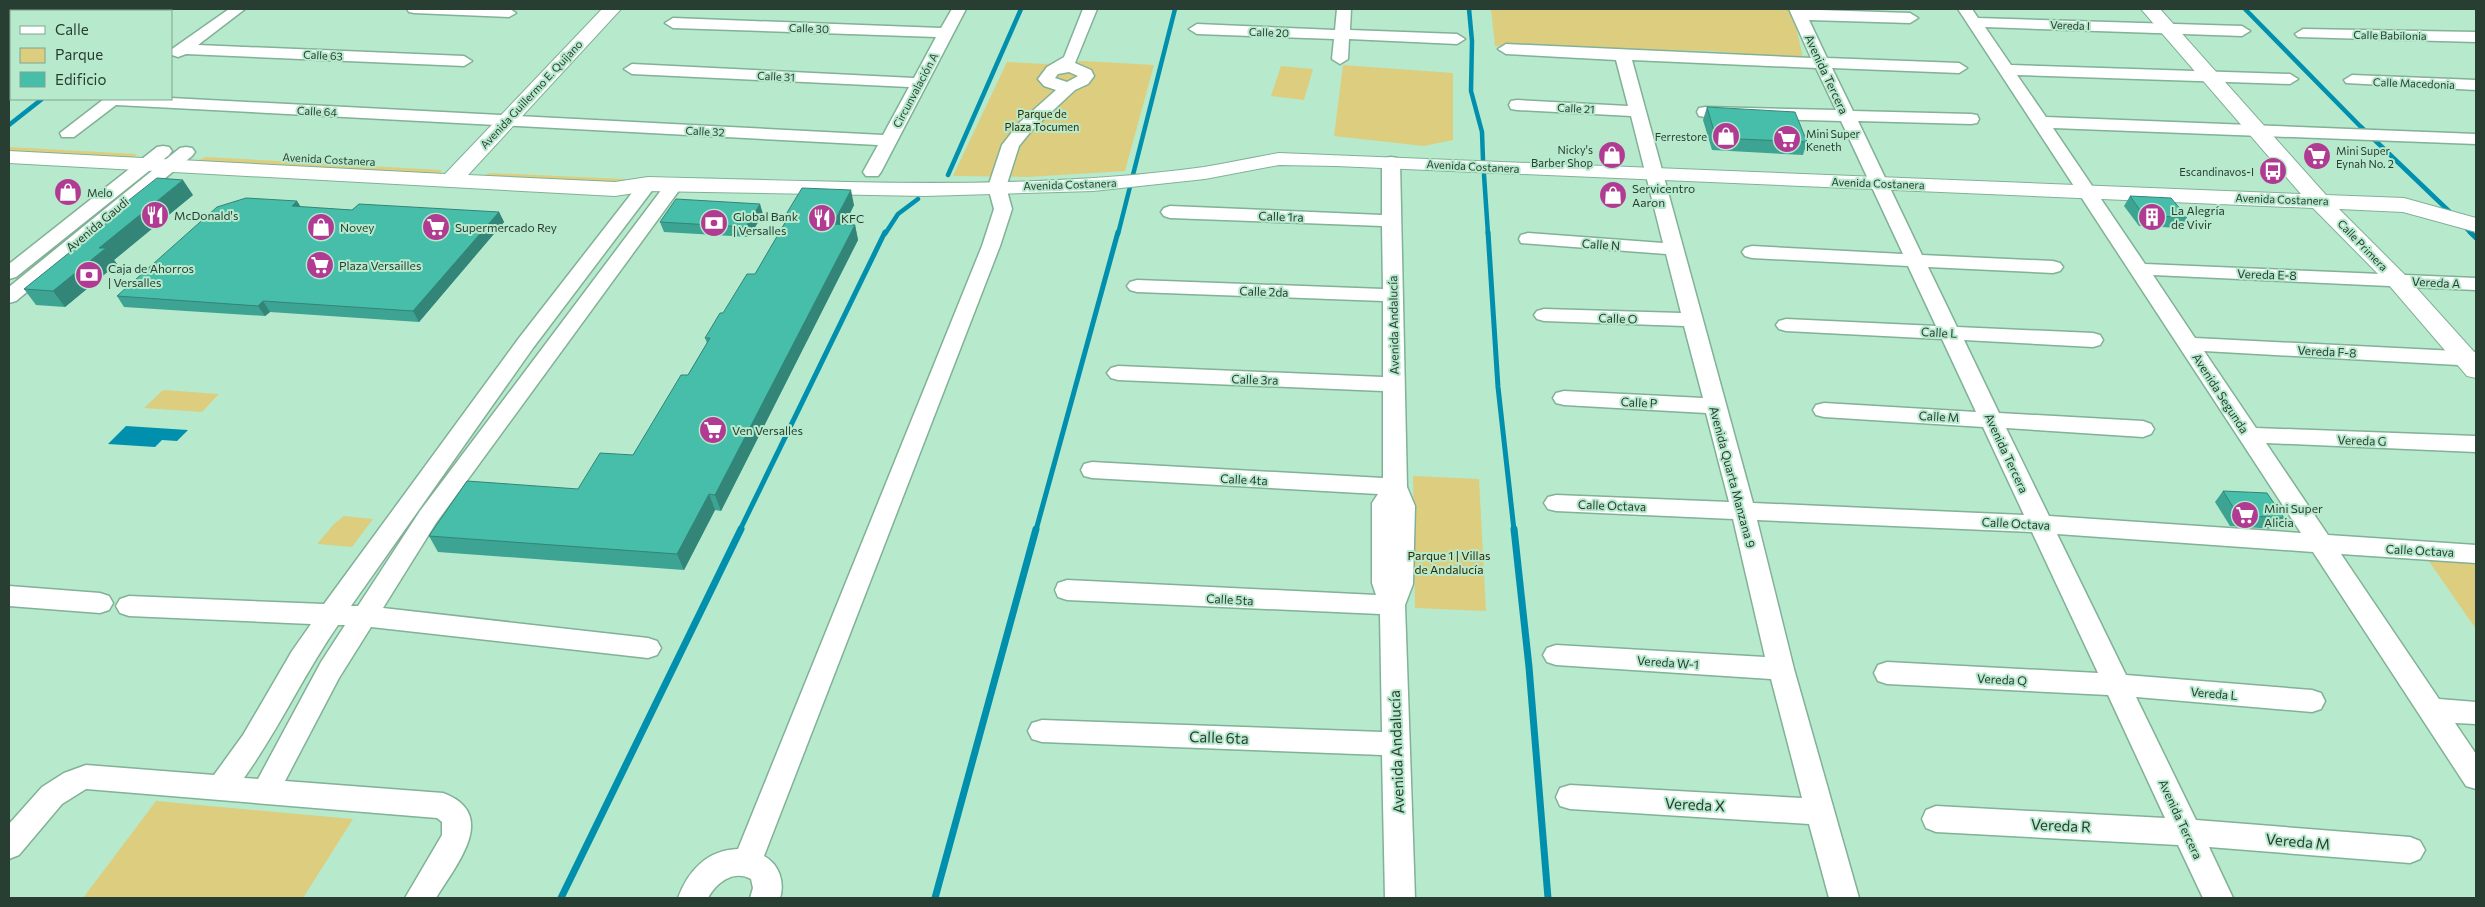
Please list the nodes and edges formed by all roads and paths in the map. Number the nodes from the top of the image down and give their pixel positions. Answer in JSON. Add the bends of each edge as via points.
{"nodes":[{"id":1,"x":238,"y":9,"type":"edge"},
{"id":2,"x":414,"y":9,"type":"edge"},
{"id":3,"x":612,"y":9,"type":"edge"},
{"id":4,"x":626,"y":9,"type":"edge"},
{"id":5,"x":959,"y":9,"type":"edge"},
{"id":6,"x":1090,"y":9,"type":"edge"},
{"id":7,"x":1344,"y":9,"type":"edge"},
{"id":8,"x":2150,"y":9,"type":"edge"},
{"id":9,"x":1798,"y":12,"type":"edge"},
{"id":10,"x":509,"y":13,"type":"dead end"},
{"id":11,"x":1969,"y":16,"type":"edge"},
{"id":12,"x":1910,"y":18,"type":"dead end"},
{"id":13,"x":673,"y":22,"type":"dead end"},
{"id":14,"x":1197,"y":28,"type":"dead end"},
{"id":15,"x":2167,"y":28,"type":"junction"},
{"id":16,"x":2242,"y":31,"type":"dead end"},
{"id":17,"x":945,"y":33,"type":"junction"},
{"id":18,"x":2303,"y":34,"type":"dead end"},
{"id":19,"x":1342,"y":35,"type":"junction"},
{"id":20,"x":2476,"y":37,"type":"edge"},
{"id":21,"x":1457,"y":39,"type":"dead end"},
{"id":22,"x":1506,"y":49,"type":"dead end"},
{"id":23,"x":177,"y":53,"type":"edge"},
{"id":24,"x":1623,"y":55,"type":"junction"},
{"id":25,"x":1340,"y":59,"type":"dead end"},
{"id":26,"x":464,"y":62,"type":"dead end"},
{"id":27,"x":1823,"y":64,"type":"junction"},
{"id":28,"x":1069,"y":65,"type":"junction"},
{"id":29,"x":1959,"y":68,"type":"dead end"},
{"id":30,"x":632,"y":69,"type":"dead end"},
{"id":31,"x":2005,"y":70,"type":"junction"},
{"id":32,"x":2208,"y":75,"type":"junction"},
{"id":33,"x":2290,"y":79,"type":"dead end"},
{"id":34,"x":2352,"y":80,"type":"dead end"},
{"id":35,"x":920,"y":83,"type":"junction"},
{"id":36,"x":2476,"y":85,"type":"edge"},
{"id":37,"x":1062,"y":88,"type":"junction"},
{"id":38,"x":112,"y":100,"type":"edge"},
{"id":39,"x":131,"y":100,"type":"edge"},
{"id":40,"x":1517,"y":105,"type":"dead end"},
{"id":41,"x":1636,"y":111,"type":"junction"},
{"id":42,"x":1704,"y":112,"type":"dead end"},
{"id":43,"x":1847,"y":116,"type":"junction"},
{"id":44,"x":1971,"y":119,"type":"dead end"},
{"id":45,"x":514,"y":121,"type":"junction"},
{"id":46,"x":2040,"y":122,"type":"junction"},
{"id":47,"x":2259,"y":131,"type":"junction"},
{"id":48,"x":68,"y":133,"type":"dead end"},
{"id":49,"x":2476,"y":139,"type":"edge"},
{"id":50,"x":889,"y":140,"type":"junction"},
{"id":51,"x":9,"y":142,"type":"edge"},
{"id":52,"x":173,"y":156,"type":"junction"},
{"id":53,"x":9,"y":157,"type":"edge"},
{"id":54,"x":1391,"y":162,"type":"junction"},
{"id":55,"x":146,"y":164,"type":"junction"},
{"id":56,"x":872,"y":172,"type":"dead end"},
{"id":57,"x":465,"y":174,"type":"junction"},
{"id":58,"x":1653,"y":174,"type":"junction"},
{"id":59,"x":1879,"y":183,"type":"junction"},
{"id":60,"x":648,"y":184,"type":"junction"},
{"id":61,"x":674,"y":185,"type":"junction"},
{"id":62,"x":997,"y":187,"type":"junction"},
{"id":63,"x":2086,"y":191,"type":"junction"},
{"id":64,"x":2318,"y":200,"type":"junction"},
{"id":65,"x":1170,"y":212,"type":"dead end"},
{"id":66,"x":1391,"y":221,"type":"junction"},
{"id":67,"x":2471,"y":223,"type":"edge"},
{"id":68,"x":1528,"y":239,"type":"dead end"},
{"id":69,"x":1673,"y":248,"type":"junction"},
{"id":70,"x":1752,"y":252,"type":"dead end"},
{"id":71,"x":1914,"y":259,"type":"junction"},
{"id":72,"x":2053,"y":267,"type":"dead end"},
{"id":73,"x":2138,"y":269,"type":"junction"},
{"id":74,"x":9,"y":273,"type":"edge"},
{"id":75,"x":2396,"y":279,"type":"junction"},
{"id":76,"x":2476,"y":284,"type":"edge"},
{"id":77,"x":1137,"y":286,"type":"dead end"},
{"id":78,"x":1392,"y":295,"type":"junction"},
{"id":79,"x":9,"y":297,"type":"edge"},
{"id":80,"x":1544,"y":315,"type":"dead end"},
{"id":81,"x":1692,"y":320,"type":"junction"},
{"id":82,"x":1786,"y":325,"type":"dead end"},
{"id":83,"x":1948,"y":332,"type":"junction"},
{"id":84,"x":2093,"y":340,"type":"dead end"},
{"id":85,"x":2189,"y":344,"type":"junction"},
{"id":86,"x":2473,"y":362,"type":"edge"},
{"id":87,"x":1118,"y":373,"type":"dead end"},
{"id":88,"x":1393,"y":384,"type":"junction"},
{"id":89,"x":1564,"y":398,"type":"dead end"},
{"id":90,"x":1715,"y":406,"type":"junction"},
{"id":91,"x":1824,"y":410,"type":"dead end"},
{"id":92,"x":1991,"y":419,"type":"junction"},
{"id":93,"x":2143,"y":429,"type":"dead end"},
{"id":94,"x":2248,"y":435,"type":"junction"},
{"id":95,"x":456,"y":437,"type":"junction"},
{"id":96,"x":486,"y":439,"type":"junction"},
{"id":97,"x":2476,"y":444,"type":"edge"},
{"id":98,"x":1092,"y":470,"type":"dead end"},
{"id":99,"x":1395,"y":487,"type":"junction"},
{"id":100,"x":1556,"y":503,"type":"dead end"},
{"id":101,"x":1742,"y":510,"type":"junction"},
{"id":102,"x":2041,"y":524,"type":"junction"},
{"id":103,"x":2321,"y":545,"type":"junction"},
{"id":104,"x":2476,"y":554,"type":"edge"},
{"id":105,"x":1067,"y":590,"type":"dead end"},
{"id":106,"x":9,"y":596,"type":"edge"},
{"id":107,"x":100,"y":603,"type":"dead end"},
{"id":108,"x":1392,"y":605,"type":"junction"},
{"id":109,"x":129,"y":606,"type":"dead end"},
{"id":110,"x":323,"y":615,"type":"junction"},
{"id":111,"x":364,"y":616,"type":"junction"},
{"id":112,"x":648,"y":648,"type":"dead end"},
{"id":113,"x":1556,"y":655,"type":"dead end"},
{"id":114,"x":1781,"y":669,"type":"junction"},
{"id":115,"x":1887,"y":673,"type":"dead end"},
{"id":116,"x":2117,"y":685,"type":"junction"},
{"id":117,"x":2312,"y":701,"type":"dead end"},
{"id":118,"x":2432,"y":710,"type":"junction"},
{"id":119,"x":2476,"y":713,"type":"edge"},
{"id":120,"x":1042,"y":731,"type":"dead end"},
{"id":121,"x":1396,"y":744,"type":"junction"},
{"id":122,"x":2476,"y":778,"type":"edge"},
{"id":123,"x":221,"y":788,"type":"junction"},
{"id":124,"x":265,"y":792,"type":"junction"},
{"id":125,"x":1570,"y":797,"type":"dead end"},
{"id":126,"x":1821,"y":812,"type":"junction"},
{"id":127,"x":1936,"y":819,"type":"dead end"},
{"id":128,"x":2187,"y":832,"type":"junction"},
{"id":129,"x":9,"y":846,"type":"edge"},
{"id":130,"x":2410,"y":850,"type":"dead end"},
{"id":131,"x":746,"y":862,"type":"junction"},
{"id":132,"x":420,"y":898,"type":"edge"},
{"id":133,"x":693,"y":898,"type":"edge"},
{"id":134,"x":765,"y":898,"type":"edge"},
{"id":135,"x":1400,"y":898,"type":"edge"},
{"id":136,"x":1844,"y":898,"type":"edge"},
{"id":137,"x":2218,"y":898,"type":"edge"}],
"edges":[{"from":1,"to":23,"type":"street"},
{"from":2,"to":10,"type":"street"},
{"from":3,"to":45,"type":"street","name":"Avenida Guillermo E. Quijano"},
{"from":4,"to":45,"type":"street","name":"Avenida Guillermo E. Quijano"},
{"from":5,"to":17,"type":"street","name":"Circunvalación A"},
{"from":6,"to":28,"type":"street"},
{"from":7,"to":19,"type":"street"},
{"from":8,"to":15,"type":"street","name":"Calle Primera"},
{"from":9,"to":12,"type":"street"},
{"from":9,"to":27,"type":"street","name":"Avenida Tercera"},
{"from":11,"to":15,"type":"street","name":"Vereda I"},
{"from":11,"to":31,"type":"street","name":"Avenida Segunda"},
{"from":13,"to":17,"type":"street","name":"Calle 30"},
{"from":14,"to":19,"type":"street","name":"Calle 20"},
{"from":15,"to":16,"type":"street","name":"Vereda I"},
{"from":15,"to":32,"type":"street","name":"Calle Primera"},
{"from":17,"to":35,"type":"street","name":"Circunvalación A"},
{"from":18,"to":20,"type":"street","name":"Calle Babilonia"},
{"from":19,"to":21,"type":"street","name":"Calle 20"},
{"from":19,"to":25,"type":"street"},
{"from":22,"to":24,"type":"street"},
{"from":23,"to":26,"type":"street","name":"Calle 63"},
{"from":24,"to":27,"type":"street"},
{"from":24,"to":41,"type":"street","name":"Avenida Quarta Manzana 9"},
{"from":27,"to":29,"type":"street"},
{"from":27,"to":43,"type":"street","name":"Avenida Tercera"},
{"from":28,"to":37,"type":"street","via":[[1049,72],[1046,79]]},
{"from":28,"to":37,"type":"street","via":[[1086,76],[1081,82]]},
{"from":30,"to":35,"type":"street","name":"Calle 31"},
{"from":31,"to":32,"type":"street"},
{"from":31,"to":46,"type":"street","name":"Avenida Segunda"},
{"from":32,"to":33,"type":"street"},
{"from":32,"to":47,"type":"street","name":"Calle Primera"},
{"from":34,"to":36,"type":"street","name":"Calle Macedonia"},
{"from":35,"to":50,"type":"street","name":"Circunvalación A"},
{"from":37,"to":62,"type":"street","via":[[1017,135]]},
{"from":38,"to":48,"type":"street"},
{"from":39,"to":45,"type":"street","name":"Calle 64"},
{"from":40,"to":41,"type":"street","name":"Calle 21"},
{"from":41,"to":58,"type":"street","name":"Avenida Quarta Manzana 9"},
{"from":42,"to":43,"type":"street"},
{"from":43,"to":44,"type":"street"},
{"from":43,"to":59,"type":"street","name":"Avenida Tercera"},
{"from":45,"to":50,"type":"street","name":"Calle 32"},
{"from":45,"to":57,"type":"street","name":"Avenida Guillermo E. Quijano"},
{"from":46,"to":47,"type":"street"},
{"from":46,"to":63,"type":"street","name":"Avenida Segunda"},
{"from":47,"to":49,"type":"street"},
{"from":47,"to":64,"type":"street","name":"Calle Primera"},
{"from":50,"to":56,"type":"street","name":"Circunvalación A"},
{"from":51,"to":52,"type":"street","name":"Avenida Costanera"},
{"from":52,"to":55,"type":"street","name":"Avenida Costanera"},
{"from":52,"to":57,"type":"street","name":"Avenida Costanera"},
{"from":52,"to":79,"type":"street","name":"Avenida Gaudi"},
{"from":53,"to":55,"type":"street","name":"Avenida Costanera"},
{"from":54,"to":58,"type":"street","name":"Avenida Costanera"},
{"from":54,"to":62,"type":"street","name":"Avenida Costanera","via":[[1279,159],[1146,180]]},
{"from":54,"to":66,"type":"street","name":"Avenida Andalucía"},
{"from":55,"to":74,"type":"street","name":"Avenida Gaudi"},
{"from":57,"to":60,"type":"street","name":"Avenida Costanera","via":[[615,189]]},
{"from":58,"to":59,"type":"street","name":"Avenida Costanera"},
{"from":58,"to":69,"type":"street","name":"Avenida Quarta Manzana 9"},
{"from":59,"to":63,"type":"street","name":"Avenida Costanera"},
{"from":59,"to":71,"type":"street","name":"Avenida Tercera"},
{"from":60,"to":61,"type":"street","name":"Avenida Costanera"},
{"from":60,"to":95,"type":"street"},
{"from":61,"to":62,"type":"street","name":"Avenida Costanera"},
{"from":61,"to":96,"type":"street"},
{"from":62,"to":131,"type":"street","via":[[1003,209],[990,246]]},
{"from":63,"to":64,"type":"street","name":"Avenida Costanera"},
{"from":63,"to":73,"type":"street","name":"Avenida Segunda"},
{"from":64,"to":67,"type":"street","name":"Avenida Costanera","via":[[2404,204]]},
{"from":64,"to":75,"type":"street","name":"Calle Primera"},
{"from":65,"to":66,"type":"street","name":"Calle 1ra"},
{"from":66,"to":78,"type":"street","name":"Avenida Andalucía"},
{"from":68,"to":69,"type":"street","name":"Calle N"},
{"from":69,"to":81,"type":"street","name":"Avenida Quarta Manzana 9"},
{"from":70,"to":71,"type":"street"},
{"from":71,"to":72,"type":"street"},
{"from":71,"to":83,"type":"street","name":"Avenida Tercera"},
{"from":73,"to":75,"type":"street","name":"Vereda E-8"},
{"from":73,"to":85,"type":"street","name":"Avenida Segunda"},
{"from":75,"to":76,"type":"street","name":"Vereda A"},
{"from":75,"to":86,"type":"street","name":"Calle Primera"},
{"from":77,"to":78,"type":"street","name":"Calle 2da"},
{"from":78,"to":88,"type":"street","name":"Avenida Andalucía"},
{"from":80,"to":81,"type":"street","name":"Calle O"},
{"from":81,"to":90,"type":"street","name":"Avenida Quarta Manzana 9"},
{"from":82,"to":83,"type":"street","name":"Calle L"},
{"from":83,"to":84,"type":"street","name":"Calle L"},
{"from":83,"to":92,"type":"street","name":"Avenida Tercera"},
{"from":85,"to":86,"type":"street","name":"Vereda F-8"},
{"from":85,"to":94,"type":"street","name":"Avenida Segunda"},
{"from":87,"to":88,"type":"street","name":"Calle 3ra"},
{"from":88,"to":99,"type":"street","name":"Avenida Andalucía"},
{"from":89,"to":90,"type":"street","name":"Calle P"},
{"from":90,"to":101,"type":"street","name":"Avenida Quarta Manzana 9"},
{"from":91,"to":92,"type":"street","name":"Calle M"},
{"from":92,"to":93,"type":"street","name":"Calle M"},
{"from":92,"to":102,"type":"street","name":"Avenida Tercera"},
{"from":94,"to":97,"type":"street","name":"Vereda G"},
{"from":94,"to":103,"type":"street","name":"Avenida Segunda"},
{"from":95,"to":96,"type":"street"},
{"from":95,"to":110,"type":"street","via":[[386,536]]},
{"from":96,"to":111,"type":"street","via":[[428,517]]},
{"from":98,"to":99,"type":"street","name":"Calle 4ta"},
{"from":99,"to":108,"type":"street","name":"Avenida Andalucía","via":[[1403,506],[1401,584]]},
{"from":100,"to":101,"type":"street","name":"Calle Octava"},
{"from":101,"to":102,"type":"street","name":"Calle Octava"},
{"from":101,"to":114,"type":"street","name":"Avenida Quarta Manzana 9"},
{"from":102,"to":103,"type":"street","name":"Calle Octava"},
{"from":102,"to":116,"type":"street","name":"Avenida Tercera"},
{"from":103,"to":104,"type":"street","name":"Calle Octava"},
{"from":103,"to":118,"type":"street","name":"Avenida Segunda"},
{"from":105,"to":108,"type":"street","name":"Calle 5ta"},
{"from":106,"to":107,"type":"street"},
{"from":108,"to":121,"type":"street","name":"Avenida Andalucía"},
{"from":109,"to":110,"type":"street"},
{"from":110,"to":111,"type":"street"},
{"from":110,"to":123,"type":"street","via":[[253,743]]},
{"from":111,"to":112,"type":"street"},
{"from":111,"to":124,"type":"street","via":[[330,670]]},
{"from":113,"to":114,"type":"street","name":"Vereda W-1"},
{"from":114,"to":126,"type":"street","name":"Avenida Quarta Manzana 9"},
{"from":115,"to":116,"type":"street","name":"Vereda Q"},
{"from":116,"to":117,"type":"street","name":"Vereda L"},
{"from":116,"to":128,"type":"street","name":"Avenida Tercera"},
{"from":118,"to":119,"type":"street"},
{"from":118,"to":122,"type":"street","name":"Avenida Segunda"},
{"from":120,"to":121,"type":"street","name":"Calle 6ta"},
{"from":121,"to":135,"type":"street","name":"Avenida Andalucía"},
{"from":123,"to":124,"type":"street"},
{"from":123,"to":129,"type":"street","via":[[86,777],[71,781],[51,795]]},
{"from":124,"to":132,"type":"street","via":[[443,806],[458,817],[456,837]]},
{"from":125,"to":126,"type":"street","name":"Vereda X"},
{"from":126,"to":136,"type":"street","name":"Avenida Quarta Manzana 9"},
{"from":127,"to":128,"type":"street","name":"Vereda R"},
{"from":128,"to":130,"type":"street","name":"Vereda M"},
{"from":128,"to":137,"type":"street","name":"Avenida Tercera"},
{"from":131,"to":133,"type":"street","via":[[735,862],[711,871]]},
{"from":131,"to":134,"type":"street","via":[[762,871],[767,879]]}]}
